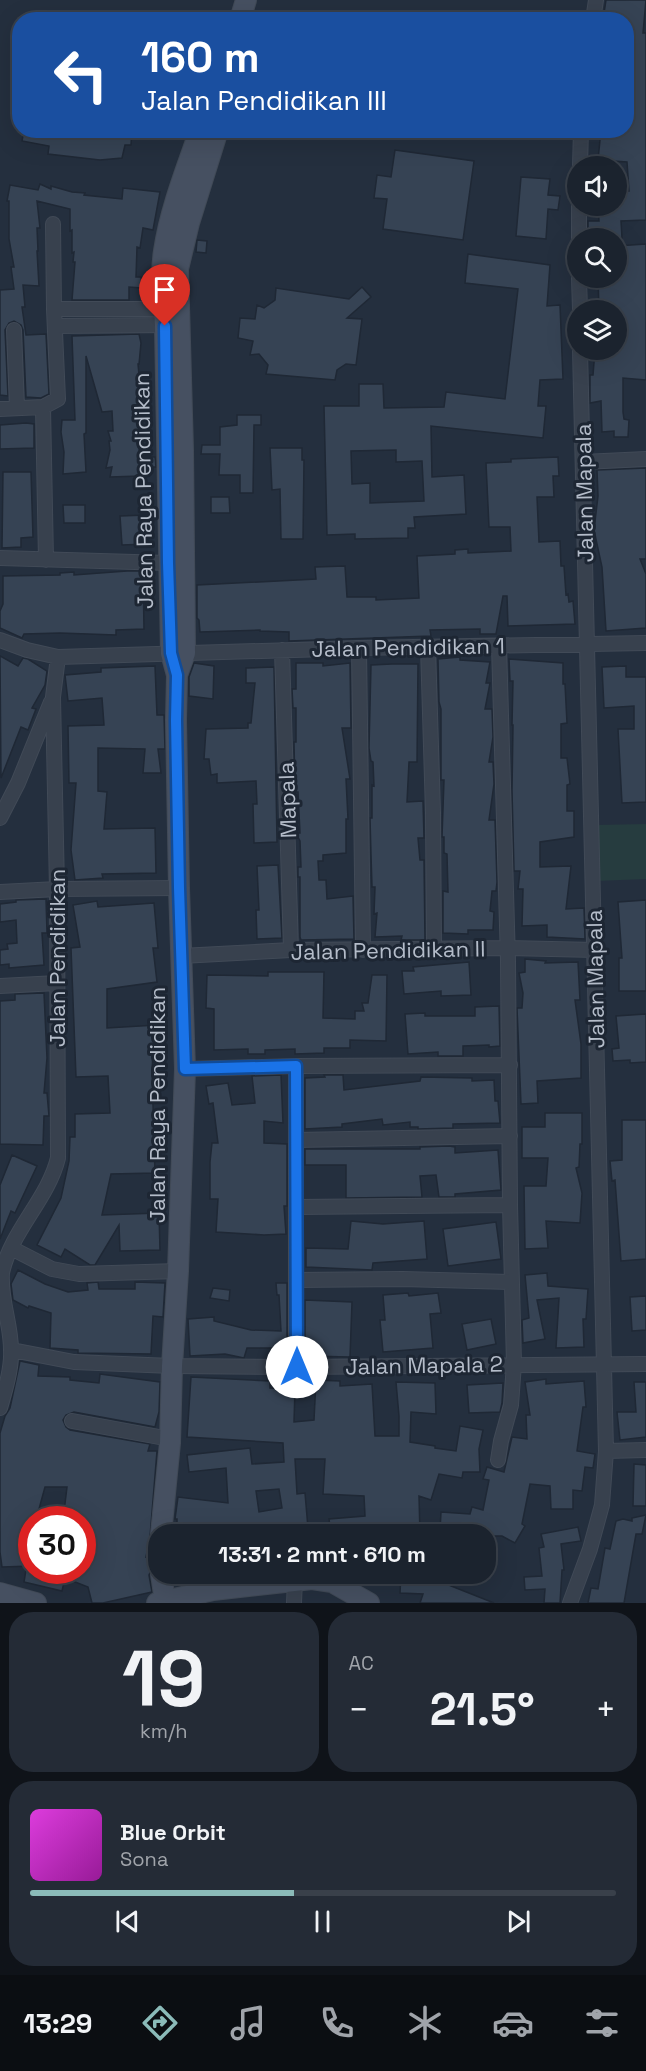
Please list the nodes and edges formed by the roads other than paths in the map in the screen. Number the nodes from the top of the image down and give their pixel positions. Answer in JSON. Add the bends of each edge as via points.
{"nodes":[{"id":1,"x":197,"y":138,"type":"edge"},
{"id":2,"x":216,"y":138,"type":"edge"},
{"id":3,"x":581,"y":138,"type":"edge"},
{"id":4,"x":580,"y":156,"type":"edge"},
{"id":5,"x":53,"y":224,"type":"dead end"},
{"id":6,"x":54,"y":309,"type":"junction"},
{"id":7,"x":172,"y":317,"type":"junction"},
{"id":8,"x":55,"y":326,"type":"junction"},
{"id":9,"x":14,"y":330,"type":"dead end"},
{"id":10,"x":580,"y":360,"type":"edge"},
{"id":11,"x":43,"y":407,"type":"junction"},
{"id":12,"x":17,"y":408,"type":"junction"},
{"id":13,"x":0,"y":409,"type":"edge"},
{"id":14,"x":646,"y":459,"type":"edge"},
{"id":15,"x":583,"y":462,"type":"junction"},
{"id":16,"x":0,"y":558,"type":"edge"},
{"id":17,"x":46,"y":560,"type":"junction"},
{"id":18,"x":168,"y":563,"type":"junction"},
{"id":19,"x":0,"y":640,"type":"edge"},
{"id":20,"x":646,"y":643,"type":"edge"},
{"id":21,"x":587,"y":644,"type":"junction"},
{"id":22,"x":499,"y":645,"type":"junction"},
{"id":23,"x":428,"y":646,"type":"junction"},
{"id":24,"x":359,"y":648,"type":"junction"},
{"id":25,"x":282,"y":650,"type":"junction"},
{"id":26,"x":178,"y":653,"type":"junction"},
{"id":27,"x":58,"y":657,"type":"junction"},
{"id":28,"x":53,"y":697,"type":"junction"},
{"id":29,"x":0,"y":818,"type":"edge"},
{"id":30,"x":179,"y":888,"type":"junction"},
{"id":31,"x":57,"y":889,"type":"junction"},
{"id":32,"x":0,"y":892,"type":"edge"},
{"id":33,"x":508,"y":948,"type":"junction"},
{"id":34,"x":291,"y":950,"type":"junction"},
{"id":35,"x":363,"y":950,"type":"junction"},
{"id":36,"x":434,"y":950,"type":"junction"},
{"id":37,"x":595,"y":950,"type":"junction"},
{"id":38,"x":181,"y":956,"type":"junction"},
{"id":39,"x":57,"y":983,"type":"junction"},
{"id":40,"x":0,"y":986,"type":"edge"},
{"id":41,"x":510,"y":1065,"type":"junction"},
{"id":42,"x":296,"y":1066,"type":"junction"},
{"id":43,"x":185,"y":1069,"type":"junction"},
{"id":44,"x":510,"y":1136,"type":"junction"},
{"id":45,"x":296,"y":1140,"type":"junction"},
{"id":46,"x":510,"y":1204,"type":"junction"},
{"id":47,"x":296,"y":1207,"type":"junction"},
{"id":48,"x":10,"y":1248,"type":"junction"},
{"id":49,"x":178,"y":1271,"type":"junction"},
{"id":50,"x":296,"y":1280,"type":"junction"},
{"id":51,"x":512,"y":1282,"type":"junction"},
{"id":52,"x":12,"y":1350,"type":"junction"},
{"id":53,"x":514,"y":1364,"type":"junction"},
{"id":54,"x":646,"y":1364,"type":"edge"},
{"id":55,"x":604,"y":1365,"type":"junction"},
{"id":56,"x":172,"y":1366,"type":"junction"},
{"id":57,"x":297,"y":1367,"type":"junction"},
{"id":58,"x":0,"y":1408,"type":"edge"},
{"id":59,"x":72,"y":1421,"type":"dead end"},
{"id":60,"x":170,"y":1439,"type":"junction"},
{"id":61,"x":606,"y":1450,"type":"junction"},
{"id":62,"x":646,"y":1450,"type":"edge"},
{"id":63,"x":498,"y":1460,"type":"dead end"},
{"id":64,"x":161,"y":1524,"type":"edge"},
{"id":65,"x":160,"y":1584,"type":"edge"},
{"id":66,"x":264,"y":1584,"type":"edge"},
{"id":67,"x":295,"y":1584,"type":"edge"},
{"id":68,"x":336,"y":1584,"type":"edge"},
{"id":69,"x":0,"y":1593,"type":"edge"},
{"id":70,"x":161,"y":1602,"type":"edge"},
{"id":71,"x":36,"y":1603,"type":"edge"},
{"id":72,"x":294,"y":1603,"type":"edge"},
{"id":73,"x":369,"y":1603,"type":"edge"},
{"id":74,"x":570,"y":1603,"type":"edge"}],
"edges":[{"from":1,"to":7,"type":"street","name":"Jalan Raya Pendidikan","via":[[167,232],[162,274]]},
{"from":2,"to":7,"type":"street","name":"Jalan Raya Pendidikan","via":[[179,264]]},
{"from":3,"to":4,"type":"street"},
{"from":5,"to":6,"type":"street"},
{"from":6,"to":7,"type":"street"},
{"from":6,"to":8,"type":"street"},
{"from":7,"to":8,"type":"street"},
{"from":7,"to":18,"type":"street","name":"Jalan Raya Pendidikan"},
{"from":7,"to":26,"type":"street","name":"Jalan Raya Pendidikan","via":[[183,450]]},
{"from":8,"to":11,"type":"street","via":[[58,399]]},
{"from":9,"to":12,"type":"street"},
{"from":10,"to":15,"type":"street","name":"Jalan Mapala"},
{"from":11,"to":12,"type":"street"},
{"from":11,"to":17,"type":"street"},
{"from":12,"to":13,"type":"street"},
{"from":14,"to":15,"type":"street"},
{"from":15,"to":21,"type":"street","name":"Jalan Mapala"},
{"from":16,"to":17,"type":"street"},
{"from":17,"to":18,"type":"street"},
{"from":18,"to":26,"type":"street","name":"Jalan Raya Pendidikan"},
{"from":19,"to":27,"type":"street"},
{"from":20,"to":21,"type":"street","name":"Jalan Pendidikan 1"},
{"from":21,"to":22,"type":"street","name":"Jalan Pendidikan 1"},
{"from":21,"to":37,"type":"street","name":"Jalan Mapala"},
{"from":22,"to":23,"type":"street","name":"Jalan Pendidikan 1"},
{"from":22,"to":33,"type":"street"},
{"from":23,"to":24,"type":"street","name":"Jalan Pendidikan 1"},
{"from":23,"to":36,"type":"street"},
{"from":24,"to":25,"type":"street","name":"Jalan Pendidikan 1"},
{"from":24,"to":35,"type":"street"},
{"from":25,"to":26,"type":"street","name":"Jalan Pendidikan 1"},
{"from":25,"to":34,"type":"street","name":"Mapala"},
{"from":26,"to":27,"type":"street"},
{"from":26,"to":30,"type":"street","name":"Jalan Raya Pendidikan"},
{"from":27,"to":28,"type":"street","name":"Jalan Pendidikan"},
{"from":28,"to":29,"type":"street"},
{"from":28,"to":31,"type":"street","name":"Jalan Pendidikan"},
{"from":30,"to":31,"type":"street"},
{"from":30,"to":38,"type":"street","name":"Jalan Raya Pendidikan"},
{"from":31,"to":32,"type":"street"},
{"from":31,"to":39,"type":"street","name":"Jalan Pendidikan"},
{"from":33,"to":36,"type":"street","name":"Jalan Pendidikan II"},
{"from":33,"to":37,"type":"street","name":"Jalan Pendidikan II"},
{"from":33,"to":41,"type":"street"},
{"from":34,"to":35,"type":"street","name":"Jalan Pendidikan II"},
{"from":34,"to":38,"type":"street","name":"Jalan Pendidikan II"},
{"from":35,"to":36,"type":"street","name":"Jalan Pendidikan II"},
{"from":37,"to":55,"type":"street","name":"Jalan Mapala"},
{"from":38,"to":43,"type":"street","name":"Jalan Raya Pendidikan"},
{"from":39,"to":40,"type":"street"},
{"from":39,"to":48,"type":"street","name":"Jalan Pendidikan","via":[[58,1158]]},
{"from":41,"to":42,"type":"street"},
{"from":41,"to":44,"type":"street"},
{"from":42,"to":43,"type":"street"},
{"from":42,"to":45,"type":"street"},
{"from":43,"to":49,"type":"street","name":"Jalan Raya Pendidikan"},
{"from":44,"to":45,"type":"street"},
{"from":44,"to":46,"type":"street"},
{"from":45,"to":47,"type":"street"},
{"from":46,"to":47,"type":"street"},
{"from":46,"to":51,"type":"street"},
{"from":47,"to":50,"type":"street"},
{"from":48,"to":49,"type":"street","via":[[51,1269],[78,1274]]},
{"from":48,"to":52,"type":"street","name":"Jalan Pendidikan","via":[[0,1290]]},
{"from":49,"to":56,"type":"street","name":"Jalan Raya Pendidikan"},
{"from":50,"to":51,"type":"street"},
{"from":50,"to":57,"type":"street"},
{"from":51,"to":53,"type":"street"},
{"from":52,"to":56,"type":"street","via":[[74,1362]]},
{"from":52,"to":58,"type":"street"},
{"from":53,"to":55,"type":"street","name":"Jalan Mapala 2"},
{"from":53,"to":57,"type":"street","name":"Jalan Mapala 2"},
{"from":53,"to":63,"type":"street","via":[[511,1405]]},
{"from":54,"to":55,"type":"street","name":"Jalan Mapala 2"},
{"from":55,"to":61,"type":"street","name":"Jalan Mapala"},
{"from":56,"to":57,"type":"street","name":"Jalan Mapala 2"},
{"from":56,"to":60,"type":"street","name":"Jalan Raya Pendidikan"},
{"from":59,"to":60,"type":"street"},
{"from":60,"to":64,"type":"street","name":"Jalan Raya Pendidikan"},
{"from":61,"to":62,"type":"street"},
{"from":61,"to":74,"type":"street","name":"Jalan Mapala","via":[[602,1505]]},
{"from":65,"to":70,"type":"street"},
{"from":66,"to":70,"type":"street","via":[[195,1593]]},
{"from":67,"to":72,"type":"street"},
{"from":68,"to":73,"type":"street"},
{"from":69,"to":71,"type":"street"}]}
